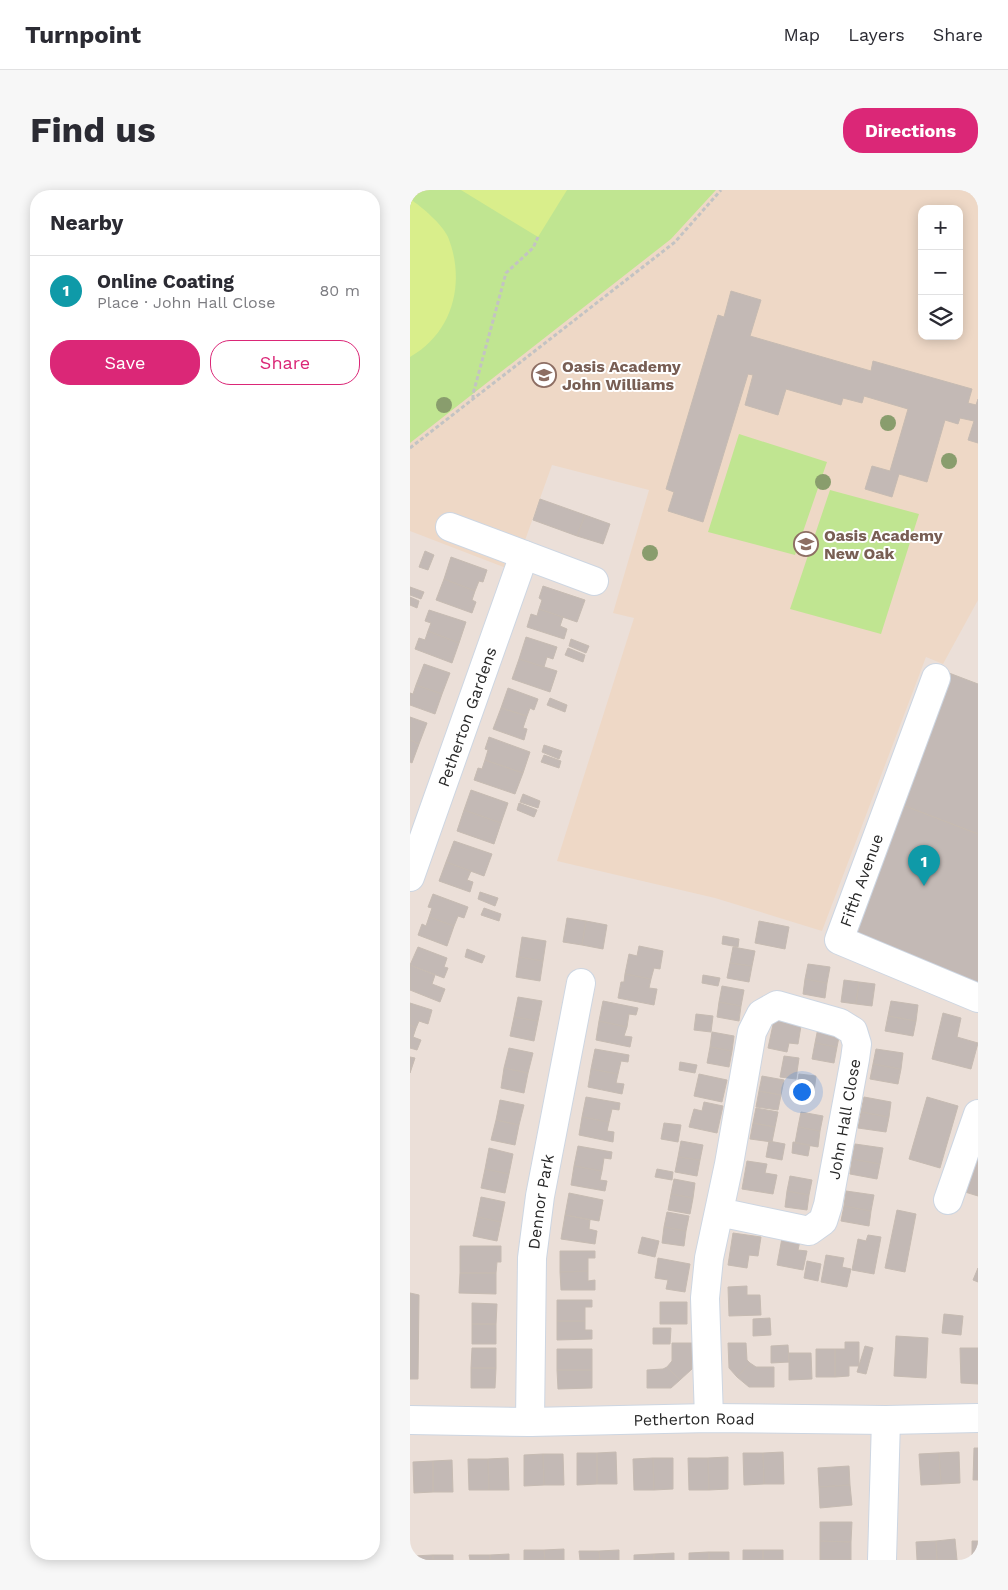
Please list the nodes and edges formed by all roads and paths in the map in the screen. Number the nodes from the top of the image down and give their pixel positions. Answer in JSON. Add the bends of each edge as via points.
{"nodes":[{"id":1,"x":721,"y":190,"type":"edge"},
{"id":2,"x":538,"y":237,"type":"dead end"},
{"id":3,"x":473,"y":399,"type":"junction"},
{"id":4,"x":410,"y":448,"type":"edge"},
{"id":5,"x":450,"y":527,"type":"dead end"},
{"id":6,"x":524,"y":555,"type":"junction"},
{"id":7,"x":594,"y":581,"type":"dead end"},
{"id":8,"x":936,"y":678,"type":"dead end"},
{"id":9,"x":410,"y":877,"type":"edge"},
{"id":10,"x":581,"y":983,"type":"dead end"},
{"id":11,"x":978,"y":998,"type":"edge"},
{"id":12,"x":976,"y":1125,"type":"edge"},
{"id":13,"x":948,"y":1200,"type":"dead end"},
{"id":14,"x":719,"y":1212,"type":"junction"},
{"id":15,"x":709,"y":1418,"type":"junction"},
{"id":16,"x":978,"y":1418,"type":"edge"},
{"id":17,"x":410,"y":1420,"type":"edge"},
{"id":18,"x":886,"y":1420,"type":"junction"},
{"id":19,"x":530,"y":1422,"type":"junction"},
{"id":20,"x":882,"y":1560,"type":"edge"}],
"edges":[{"from":1,"to":3,"type":"path","via":[[675,242]]},
{"from":2,"to":3,"type":"path","via":[[533,248],[506,273]]},
{"from":3,"to":4,"type":"path"},
{"from":5,"to":6,"type":"street"},
{"from":6,"to":7,"type":"street"},
{"from":6,"to":9,"type":"street","name":"Petherton Gardens"},
{"from":8,"to":11,"type":"street","name":"Fifth Avenue","via":[[839,940]]},
{"from":10,"to":19,"type":"street","name":"Dennor Park","via":[[540,1196],[532,1258]]},
{"from":12,"to":13,"type":"street"},
{"from":14,"to":14,"type":"street","name":"John Hall Close","via":[[752,1032],[761,1014],[777,1005],[840,1023],[853,1031],[857,1044],[856,1059],[823,1221],[809,1231]]},
{"from":14,"to":15,"type":"street","name":"John Hall Close","via":[[709,1258],[706,1298]]},
{"from":15,"to":18,"type":"street","name":"Petherton Road"},
{"from":15,"to":19,"type":"street","name":"Petherton Road"},
{"from":16,"to":18,"type":"street","name":"Petherton Road"},
{"from":17,"to":19,"type":"street","name":"Petherton Road"},
{"from":18,"to":20,"type":"street"}]}
